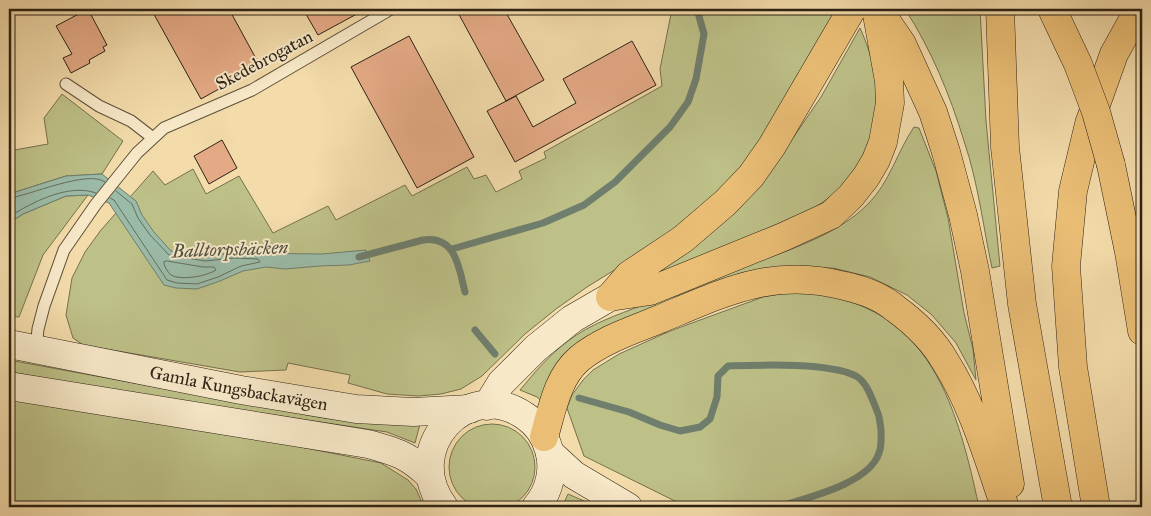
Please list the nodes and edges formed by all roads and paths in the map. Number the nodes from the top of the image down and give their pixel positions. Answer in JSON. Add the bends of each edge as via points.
{"nodes":[{"id":1,"x":391,"y":9,"type":"edge"},
{"id":2,"x":852,"y":9,"type":"edge"},
{"id":3,"x":877,"y":9,"type":"edge"},
{"id":4,"x":1000,"y":9,"type":"edge"},
{"id":5,"x":1052,"y":9,"type":"edge"},
{"id":6,"x":1139,"y":9,"type":"edge"},
{"id":7,"x":893,"y":49,"type":"junction"},
{"id":8,"x":66,"y":84,"type":"dead end"},
{"id":9,"x":153,"y":138,"type":"junction"},
{"id":10,"x":610,"y":297,"type":"junction"},
{"id":11,"x":1142,"y":331,"type":"edge"},
{"id":12,"x":9,"y":344,"type":"edge"},
{"id":13,"x":36,"y":349,"type":"junction"},
{"id":14,"x":9,"y":386,"type":"edge"},
{"id":15,"x":479,"y":407,"type":"junction"},
{"id":16,"x":547,"y":445,"type":"junction"},
{"id":17,"x":430,"y":476,"type":"junction"},
{"id":18,"x":444,"y":507,"type":"edge"},
{"id":19,"x":536,"y":507,"type":"edge"},
{"id":20,"x":628,"y":507,"type":"edge"},
{"id":21,"x":1005,"y":507,"type":"edge"},
{"id":22,"x":1014,"y":507,"type":"edge"},
{"id":23,"x":1058,"y":507,"type":"edge"},
{"id":24,"x":1096,"y":507,"type":"edge"}],
"edges":[{"from":1,"to":9,"type":"lane","name":"Skedebrogatan","via":[[252,90],[164,128]]},
{"from":2,"to":10,"type":"highway","via":[[751,176],[683,239],[629,275]]},
{"from":3,"to":7,"type":"highway"},
{"from":4,"to":23,"type":"highway","via":[[1006,147],[1022,304]]},
{"from":5,"to":11,"type":"highway","bridge":true,"via":[[1078,64],[1111,165]]},
{"from":6,"to":24,"type":"highway","via":[[1114,54],[1089,124],[1073,191],[1066,266],[1072,368]]},
{"from":7,"to":10,"type":"highway","via":[[884,142],[866,177],[831,215],[650,291]]},
{"from":7,"to":22,"type":"highway","via":[[933,112],[963,215]]},
{"from":8,"to":9,"type":"lane"},
{"from":9,"to":13,"type":"lane","name":"Skedebrogatan","via":[[96,204],[64,250],[44,306]]},
{"from":10,"to":15,"type":"main road","via":[[572,319],[536,348]]},
{"from":12,"to":13,"type":"main road","name":"Gamla Kungsbackavägen"},
{"from":13,"to":15,"type":"main road","name":"Gamla Kungsbackavägen","via":[[240,390],[356,409],[413,412]]},
{"from":14,"to":17,"type":"main road","name":"Gamla Kungsbackavägen","via":[[368,444],[396,451],[414,461]]},
{"from":15,"to":16,"type":"main road","name":"Gamla Kungsbackavägen","via":[[504,407],[520,413],[534,423]]},
{"from":15,"to":17,"type":"main road","via":[[455,417],[438,435],[431,451]]},
{"from":16,"to":19,"type":"main road","via":[[551,474],[545,494]]},
{"from":16,"to":20,"type":"main road","name":"Gamla Kungsbackavägen","via":[[574,474]]},
{"from":16,"to":21,"type":"highway","via":[[559,386],[567,372],[580,359],[611,340],[717,296],[762,282],[794,278],[830,282],[862,290],[895,307],[924,332],[959,385]]},
{"from":17,"to":18,"type":"main road"}]}
